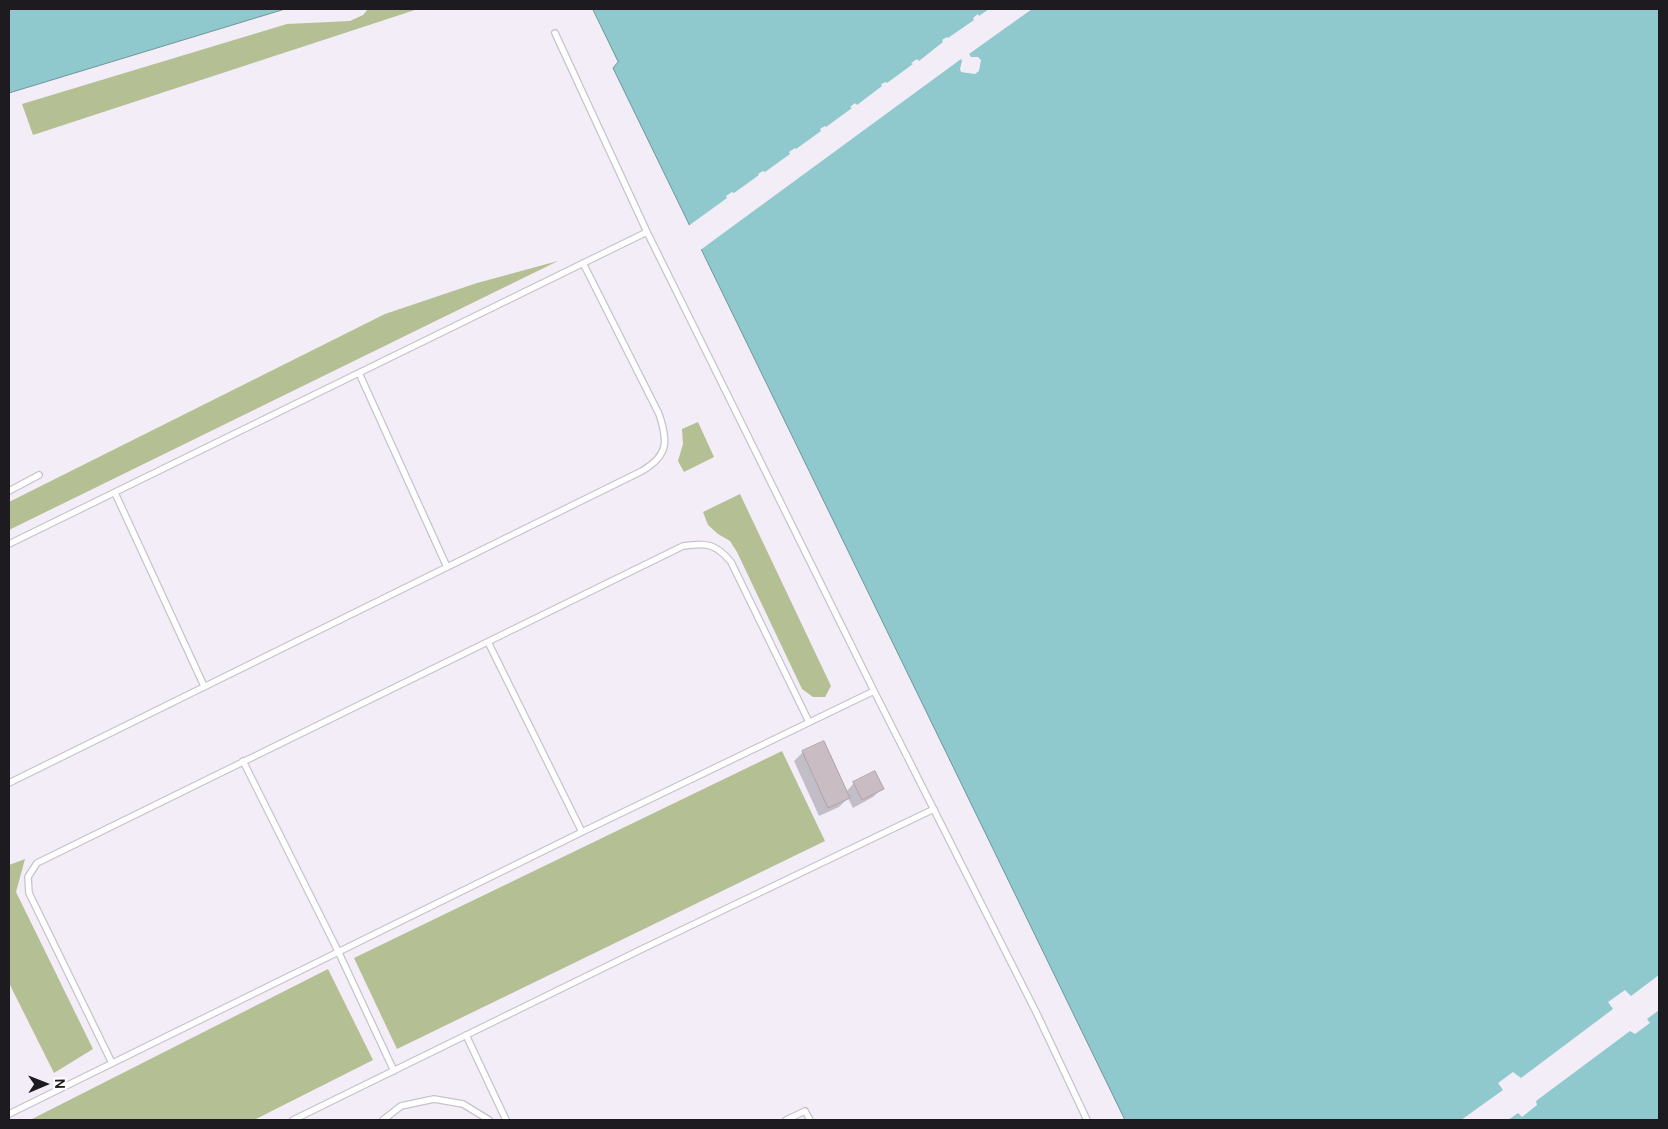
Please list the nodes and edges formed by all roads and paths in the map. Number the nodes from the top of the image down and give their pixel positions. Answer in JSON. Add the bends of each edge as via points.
{"nodes":[{"id":1,"x":555,"y":33,"type":"dead end"},
{"id":2,"x":647,"y":232,"type":"junction"},
{"id":3,"x":583,"y":263,"type":"junction"},
{"id":4,"x":359,"y":374,"type":"junction"},
{"id":5,"x":39,"y":475,"type":"dead end"},
{"id":6,"x":9,"y":491,"type":"edge"},
{"id":7,"x":115,"y":493,"type":"junction"},
{"id":8,"x":9,"y":544,"type":"edge"},
{"id":9,"x":447,"y":566,"type":"junction"},
{"id":10,"x":488,"y":642,"type":"junction"},
{"id":11,"x":204,"y":686,"type":"junction"},
{"id":12,"x":874,"y":691,"type":"junction"},
{"id":13,"x":809,"y":722,"type":"junction"},
{"id":14,"x":244,"y":762,"type":"junction"},
{"id":15,"x":9,"y":783,"type":"edge"},
{"id":16,"x":934,"y":809,"type":"junction"},
{"id":17,"x":582,"y":832,"type":"junction"},
{"id":18,"x":338,"y":951,"type":"junction"},
{"id":19,"x":466,"y":1035,"type":"junction"},
{"id":20,"x":112,"y":1062,"type":"junction"},
{"id":21,"x":394,"y":1070,"type":"junction"},
{"id":22,"x":9,"y":1114,"type":"edge"},
{"id":23,"x":302,"y":1118,"type":"edge"},
{"id":24,"x":293,"y":1120,"type":"edge"},
{"id":25,"x":383,"y":1120,"type":"edge"},
{"id":26,"x":489,"y":1120,"type":"edge"},
{"id":27,"x":506,"y":1120,"type":"edge"},
{"id":28,"x":786,"y":1120,"type":"edge"},
{"id":29,"x":810,"y":1120,"type":"edge"},
{"id":30,"x":1087,"y":1120,"type":"edge"}],
"edges":[{"from":1,"to":2,"type":"lane"},
{"from":2,"to":3,"type":"lane"},
{"from":2,"to":12,"type":"lane"},
{"from":3,"to":4,"type":"lane"},
{"from":3,"to":9,"type":"lane","via":[[659,414],[665,432],[665,447],[654,464],[642,471]]},
{"from":4,"to":7,"type":"lane"},
{"from":4,"to":9,"type":"lane"},
{"from":5,"to":6,"type":"lane"},
{"from":7,"to":8,"type":"lane"},
{"from":7,"to":11,"type":"lane"},
{"from":9,"to":11,"type":"lane"},
{"from":10,"to":13,"type":"lane","via":[[683,546],[712,546],[722,551],[731,562]]},
{"from":10,"to":14,"type":"lane"},
{"from":10,"to":17,"type":"lane"},
{"from":11,"to":15,"type":"lane"},
{"from":12,"to":13,"type":"lane"},
{"from":12,"to":16,"type":"lane"},
{"from":13,"to":17,"type":"lane"},
{"from":14,"to":18,"type":"lane"},
{"from":14,"to":20,"type":"lane","via":[[37,863],[28,877],[29,893]]},
{"from":16,"to":19,"type":"lane"},
{"from":16,"to":30,"type":"lane"},
{"from":17,"to":18,"type":"lane"},
{"from":18,"to":20,"type":"lane"},
{"from":18,"to":21,"type":"lane"},
{"from":19,"to":21,"type":"lane"},
{"from":19,"to":27,"type":"lane"},
{"from":20,"to":22,"type":"lane"},
{"from":21,"to":23,"type":"lane"},
{"from":23,"to":24,"type":"lane"},
{"from":25,"to":26,"type":"lane","via":[[401,1106],[434,1099],[463,1104]]},
{"from":28,"to":29,"type":"lane","via":[[805,1111]]}]}
